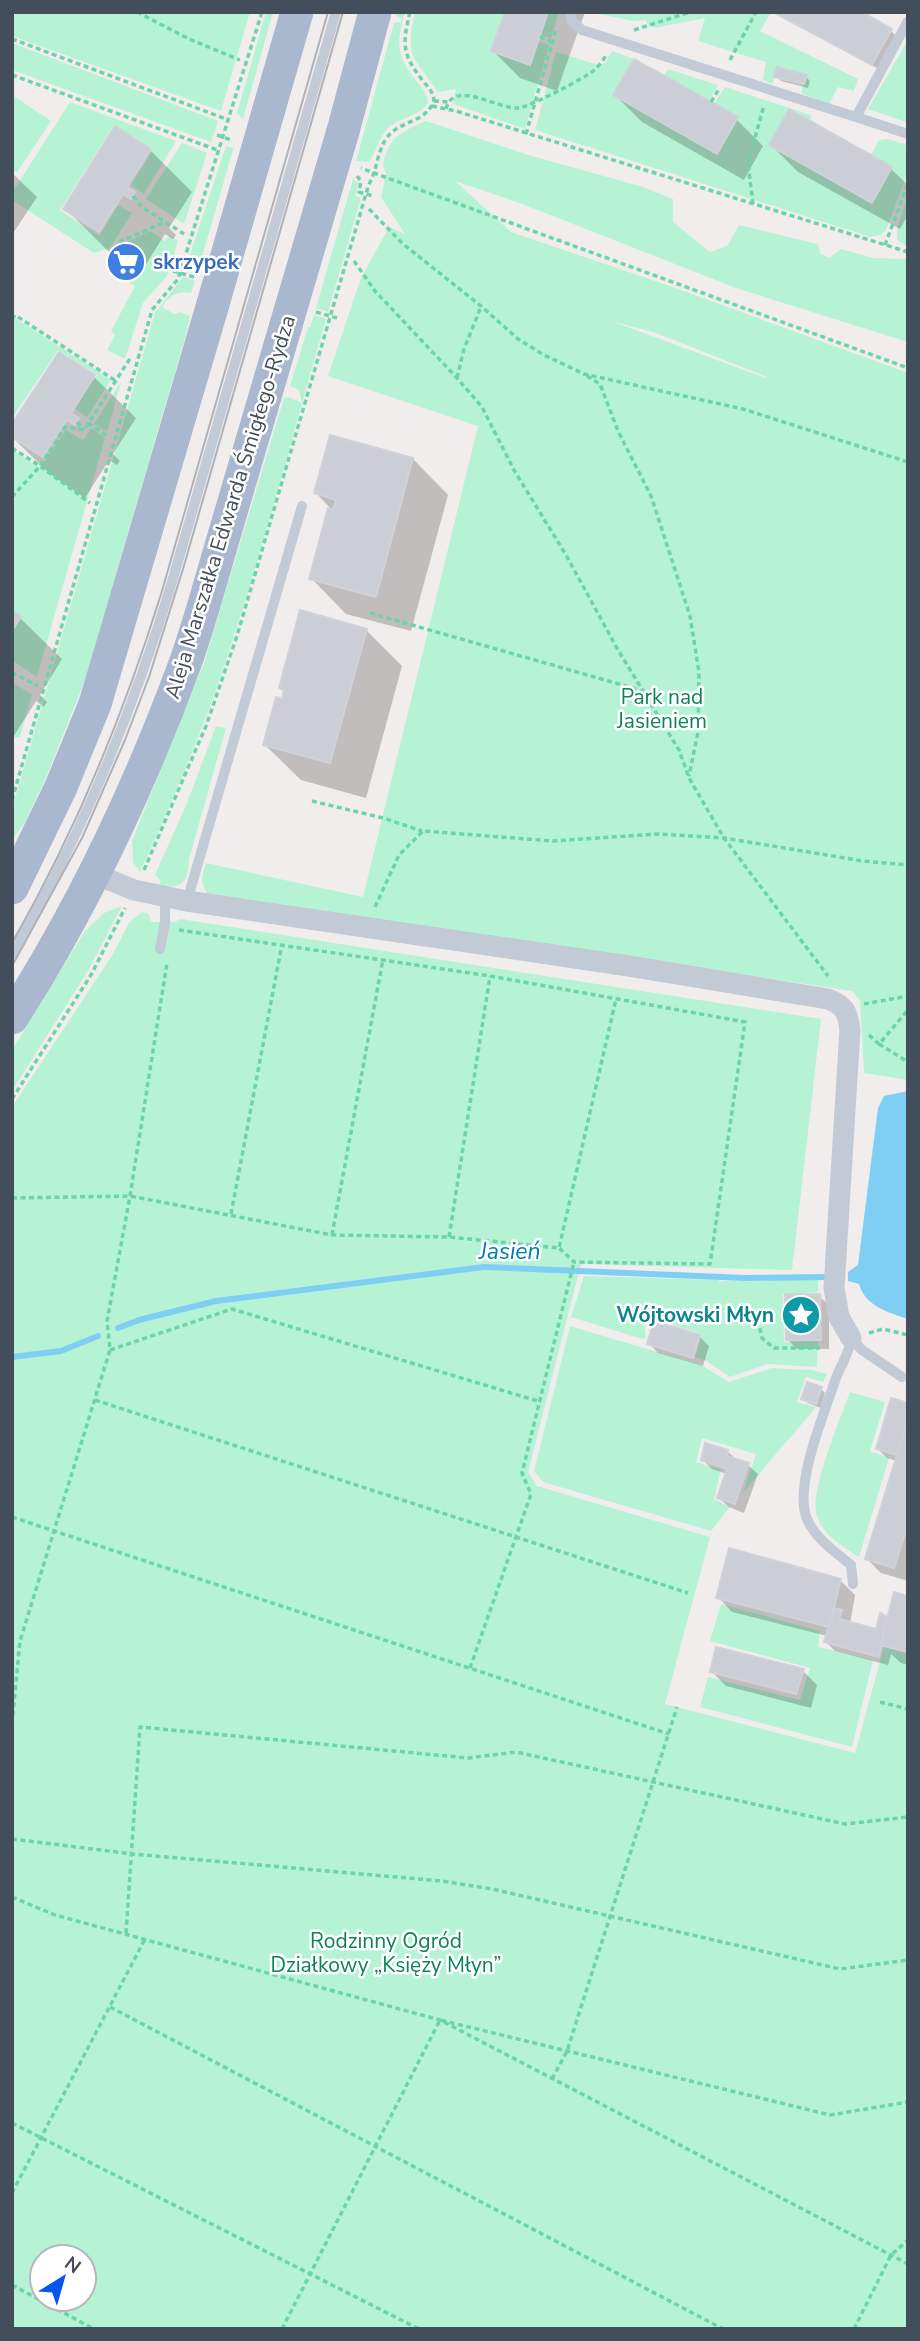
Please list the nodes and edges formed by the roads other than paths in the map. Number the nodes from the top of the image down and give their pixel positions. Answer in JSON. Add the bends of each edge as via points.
{"nodes":[{"id":1,"x":297,"y":12,"type":"edge"},
{"id":2,"x":336,"y":12,"type":"edge"},
{"id":3,"x":375,"y":12,"type":"edge"},
{"id":4,"x":571,"y":16,"type":"edge"},
{"id":5,"x":908,"y":20,"type":"edge"},
{"id":6,"x":856,"y":117,"type":"junction"},
{"id":7,"x":908,"y":134,"type":"edge"},
{"id":8,"x":302,"y":506,"type":"dead end"},
{"id":9,"x":95,"y":874,"type":"junction"},
{"id":10,"x":12,"y":887,"type":"edge"},
{"id":11,"x":164,"y":897,"type":"junction"},
{"id":12,"x":187,"y":901,"type":"junction"},
{"id":13,"x":160,"y":949,"type":"dead end"},
{"id":14,"x":12,"y":954,"type":"edge"},
{"id":15,"x":12,"y":1018,"type":"edge"},
{"id":16,"x":851,"y":1338,"type":"junction"},
{"id":17,"x":902,"y":1377,"type":"dead end"},
{"id":18,"x":853,"y":1584,"type":"dead end"}],
"edges":[{"from":1,"to":10,"type":"main road","bridge":true,"via":[[255,117],[204,291],[95,704]]},
{"from":2,"to":14,"type":"lane","via":[[142,675],[93,799]]},
{"from":3,"to":9,"type":"main road","name":"Aleja Marszałka Edwarda Śmigłego-Rydza","bridge":true,"via":[[299,318],[186,660]]},
{"from":4,"to":6,"type":"lane","via":[[582,30]]},
{"from":5,"to":6,"type":"lane"},
{"from":6,"to":7,"type":"lane"},
{"from":8,"to":12,"type":"lane"},
{"from":9,"to":11,"type":"street"},
{"from":9,"to":15,"type":"main road","name":"Aleja Marszałka Edwarda Śmigłego-Rydza"},
{"from":11,"to":12,"type":"street"},
{"from":11,"to":13,"type":"lane","via":[[169,925]]},
{"from":12,"to":16,"type":"street","via":[[828,999],[847,1013],[850,1030],[834,1288],[839,1317]]},
{"from":16,"to":17,"type":"lane"},
{"from":16,"to":18,"type":"lane","via":[[802,1491],[807,1519],[826,1545],[851,1565]]}]}
